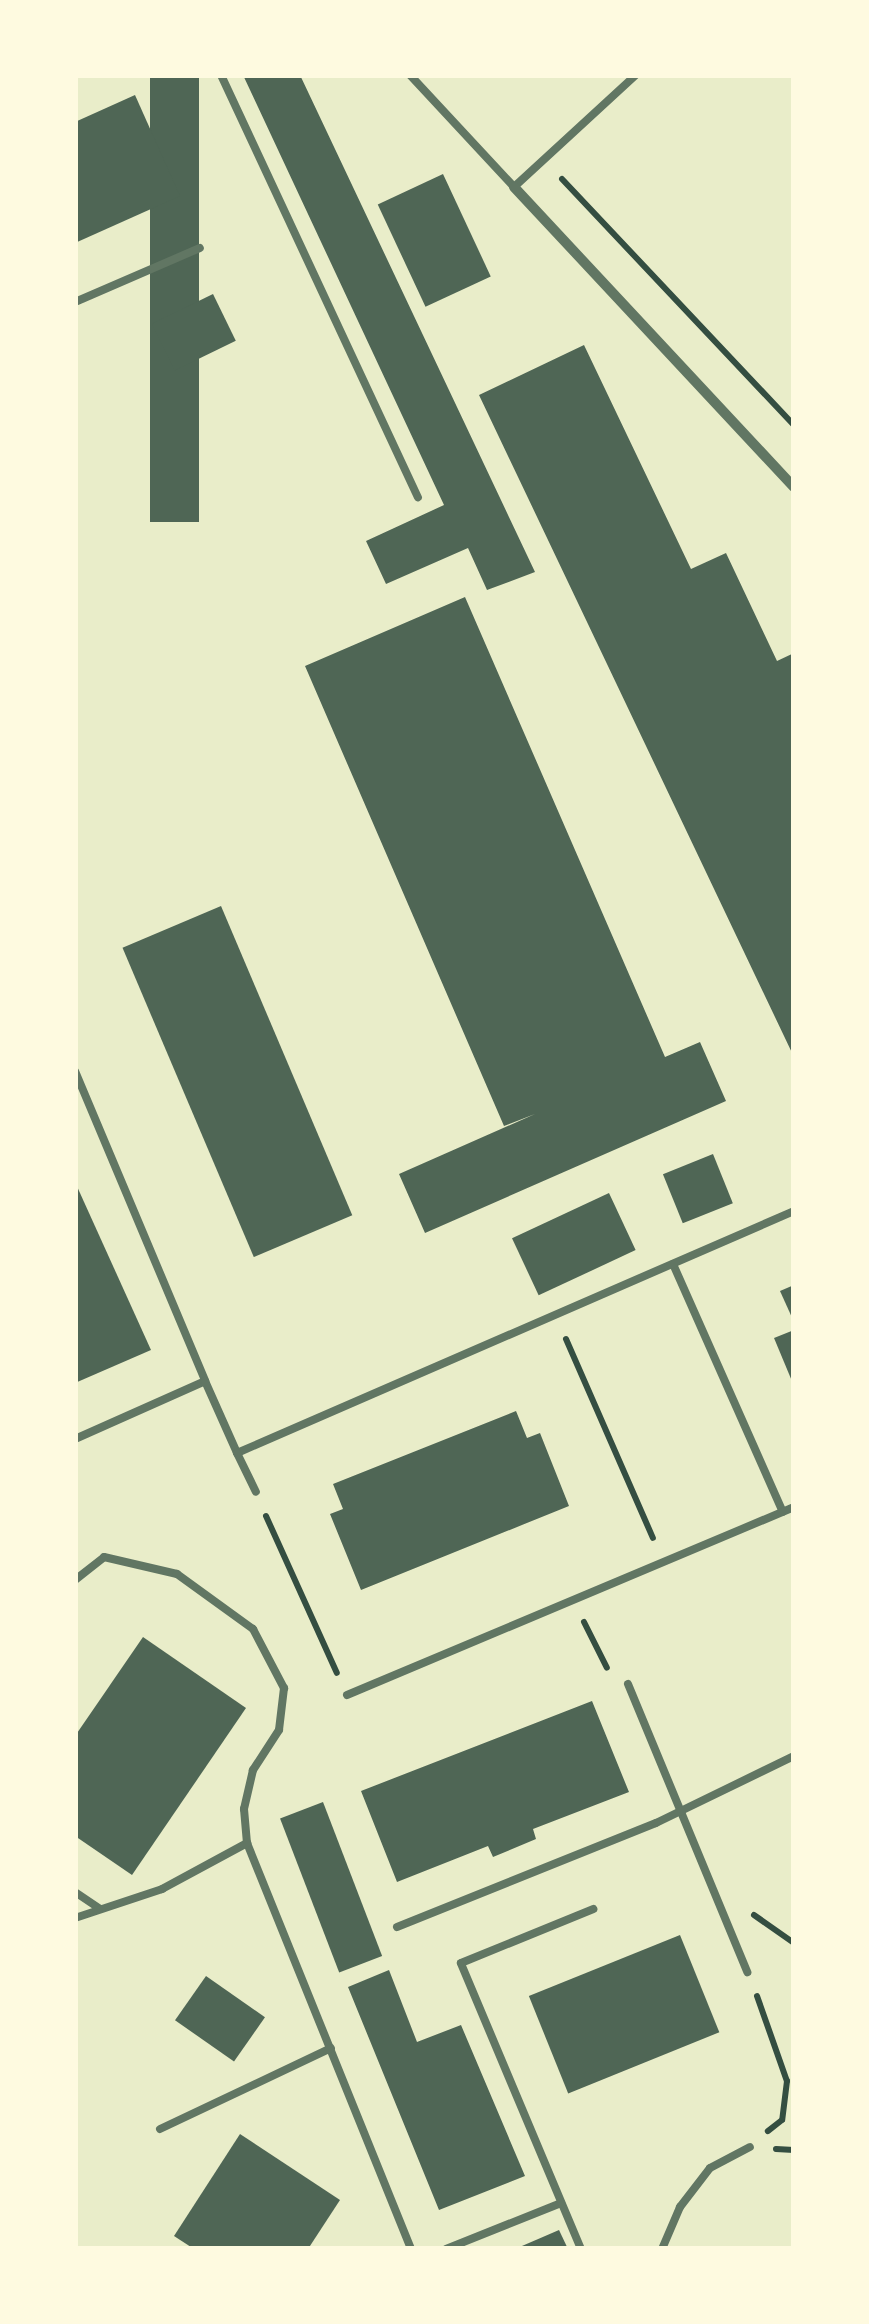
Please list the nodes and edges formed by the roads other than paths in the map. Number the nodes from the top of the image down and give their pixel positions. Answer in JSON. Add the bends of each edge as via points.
{"nodes":[{"id":1,"x":221,"y":75,"type":"edge"},
{"id":2,"x":410,"y":75,"type":"edge"},
{"id":3,"x":636,"y":75,"type":"edge"},
{"id":4,"x":514,"y":188,"type":"junction"},
{"id":5,"x":200,"y":248,"type":"dead end"},
{"id":6,"x":75,"y":302,"type":"edge"},
{"id":7,"x":794,"y":488,"type":"edge"},
{"id":8,"x":418,"y":498,"type":"dead end"},
{"id":9,"x":75,"y":1071,"type":"edge"},
{"id":10,"x":794,"y":1212,"type":"edge"},
{"id":11,"x":672,"y":1264,"type":"junction"},
{"id":12,"x":206,"y":1381,"type":"junction"},
{"id":13,"x":75,"y":1439,"type":"edge"},
{"id":14,"x":238,"y":1452,"type":"junction"},
{"id":15,"x":256,"y":1492,"type":"road end"},
{"id":16,"x":794,"y":1507,"type":"edge"},
{"id":17,"x":783,"y":1512,"type":"junction"},
{"id":18,"x":75,"y":1580,"type":"edge"},
{"id":19,"x":628,"y":1684,"type":"road end"},
{"id":20,"x":347,"y":1695,"type":"road end"},
{"id":21,"x":794,"y":1756,"type":"edge"},
{"id":22,"x":682,"y":1810,"type":"junction"},
{"id":23,"x":247,"y":1843,"type":"junction"},
{"id":24,"x":75,"y":1892,"type":"edge"},
{"id":25,"x":593,"y":1909,"type":"dead end"},
{"id":26,"x":100,"y":1910,"type":"junction"},
{"id":27,"x":75,"y":1918,"type":"edge"},
{"id":28,"x":397,"y":1927,"type":"dead end"},
{"id":29,"x":747,"y":1972,"type":"road end"},
{"id":30,"x":331,"y":2048,"type":"junction"},
{"id":31,"x":160,"y":2129,"type":"dead end"},
{"id":32,"x":750,"y":2147,"type":"road end"},
{"id":33,"x":561,"y":2202,"type":"junction"},
{"id":34,"x":410,"y":2249,"type":"edge"},
{"id":35,"x":446,"y":2249,"type":"edge"},
{"id":36,"x":581,"y":2249,"type":"edge"},
{"id":37,"x":662,"y":2249,"type":"edge"}],
"edges":[{"from":1,"to":8,"type":"lane"},
{"from":2,"to":4,"type":"lane"},
{"from":3,"to":4,"type":"lane"},
{"from":4,"to":7,"type":"street"},
{"from":5,"to":6,"type":"lane"},
{"from":9,"to":12,"type":"lane"},
{"from":10,"to":11,"type":"lane"},
{"from":11,"to":14,"type":"lane"},
{"from":11,"to":17,"type":"lane"},
{"from":12,"to":13,"type":"lane"},
{"from":12,"to":14,"type":"lane"},
{"from":14,"to":15,"type":"lane"},
{"from":16,"to":17,"type":"lane"},
{"from":17,"to":20,"type":"lane"},
{"from":18,"to":23,"type":"lane","via":[[104,1558],[177,1574],[253,1629],[284,1688],[279,1730],[253,1770],[244,1809]]},
{"from":19,"to":22,"type":"lane"},
{"from":21,"to":22,"type":"lane"},
{"from":22,"to":28,"type":"lane"},
{"from":22,"to":29,"type":"lane"},
{"from":23,"to":26,"type":"lane","via":[[162,1889]]},
{"from":23,"to":30,"type":"lane"},
{"from":24,"to":26,"type":"lane"},
{"from":25,"to":33,"type":"lane","via":[[461,1963]]},
{"from":26,"to":27,"type":"lane"},
{"from":30,"to":31,"type":"lane"},
{"from":30,"to":34,"type":"lane"},
{"from":32,"to":37,"type":"lane","via":[[710,2168],[680,2207]]},
{"from":33,"to":35,"type":"lane"},
{"from":33,"to":36,"type":"lane"}]}
